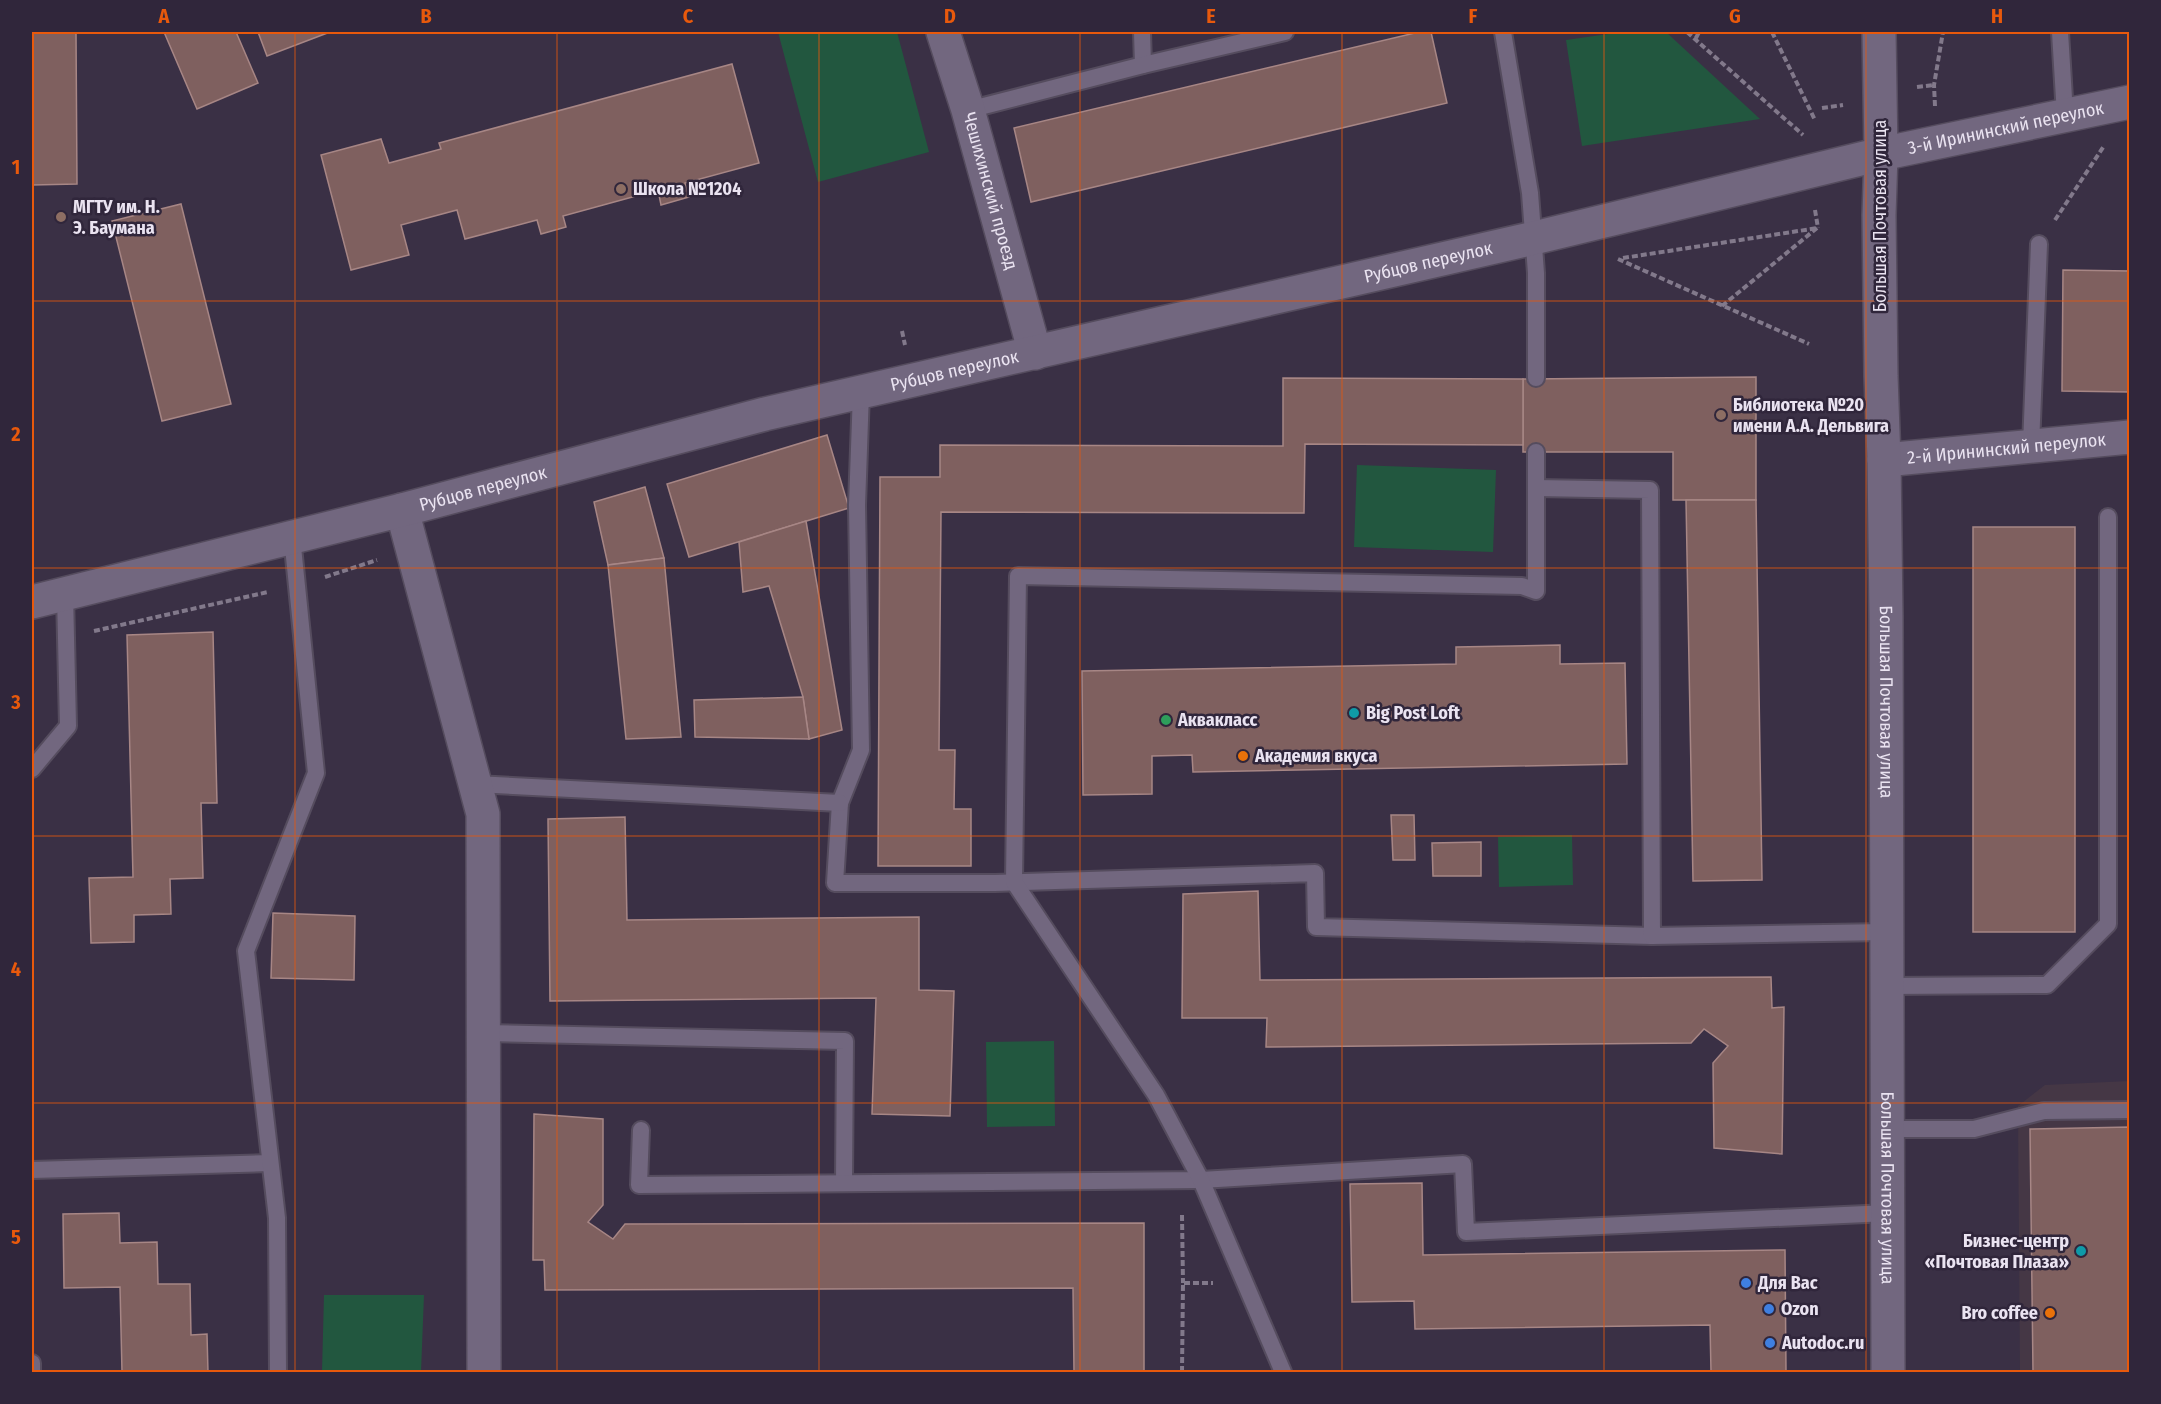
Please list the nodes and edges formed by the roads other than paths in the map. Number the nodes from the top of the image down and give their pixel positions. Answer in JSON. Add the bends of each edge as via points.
{"nodes":[{"id":1,"x":943,"y":32,"type":"edge"},
{"id":2,"x":1142,"y":32,"type":"edge"},
{"id":3,"x":1285,"y":32,"type":"edge"},
{"id":4,"x":1503,"y":32,"type":"edge"},
{"id":5,"x":1879,"y":32,"type":"edge"},
{"id":6,"x":2060,"y":32,"type":"edge"},
{"id":7,"x":1143,"y":65,"type":"junction"},
{"id":8,"x":2130,"y":102,"type":"edge"},
{"id":9,"x":968,"y":110,"type":"junction"},
{"id":10,"x":2065,"y":115,"type":"junction"},
{"id":11,"x":1881,"y":154,"type":"junction"},
{"id":12,"x":1534,"y":238,"type":"junction"},
{"id":13,"x":2039,"y":244,"type":"road end"},
{"id":14,"x":1035,"y":353,"type":"junction"},
{"id":15,"x":1536,"y":378,"type":"dead end"},
{"id":16,"x":861,"y":392,"type":"junction"},
{"id":17,"x":2130,"y":437,"type":"edge"},
{"id":18,"x":2031,"y":446,"type":"junction"},
{"id":19,"x":1536,"y":452,"type":"dead end"},
{"id":20,"x":1884,"y":460,"type":"junction"},
{"id":21,"x":1536,"y":488,"type":"junction"},
{"id":22,"x":402,"y":510,"type":"junction"},
{"id":23,"x":2108,"y":517,"type":"dead end"},
{"id":24,"x":292,"y":537,"type":"junction"},
{"id":25,"x":65,"y":594,"type":"junction"},
{"id":26,"x":32,"y":602,"type":"edge"},
{"id":27,"x":32,"y":769,"type":"edge"},
{"id":28,"x":475,"y":784,"type":"junction"},
{"id":29,"x":840,"y":803,"type":"junction"},
{"id":30,"x":1014,"y":882,"type":"junction"},
{"id":31,"x":1887,"y":932,"type":"junction"},
{"id":32,"x":1652,"y":936,"type":"junction"},
{"id":33,"x":1887,"y":986,"type":"junction"},
{"id":34,"x":483,"y":1033,"type":"junction"},
{"id":35,"x":2130,"y":1110,"type":"edge"},
{"id":36,"x":1887,"y":1129,"type":"junction"},
{"id":37,"x":641,"y":1130,"type":"dead end"},
{"id":38,"x":270,"y":1163,"type":"junction"},
{"id":39,"x":32,"y":1170,"type":"edge"},
{"id":40,"x":1201,"y":1180,"type":"junction"},
{"id":41,"x":844,"y":1183,"type":"junction"},
{"id":42,"x":1888,"y":1213,"type":"junction"},
{"id":43,"x":32,"y":1363,"type":"edge"},
{"id":44,"x":32,"y":1372,"type":"edge"},
{"id":45,"x":278,"y":1372,"type":"edge"},
{"id":46,"x":484,"y":1372,"type":"edge"},
{"id":47,"x":1283,"y":1372,"type":"edge"},
{"id":48,"x":1888,"y":1372,"type":"edge"}],
"edges":[{"from":1,"to":9,"type":"street","name":"Чешихинский проезд"},
{"from":2,"to":7,"type":"lane"},
{"from":3,"to":7,"type":"lane"},
{"from":4,"to":12,"type":"lane"},
{"from":5,"to":11,"type":"street","name":"Большая Почтовая улица"},
{"from":6,"to":10,"type":"lane"},
{"from":7,"to":9,"type":"lane"},
{"from":8,"to":10,"type":"street","name":"3-й Ирининский переулок"},
{"from":9,"to":14,"type":"street","name":"Чешихинский проезд"},
{"from":10,"to":11,"type":"street","name":"3-й Ирининский переулок"},
{"from":11,"to":12,"type":"street","name":"Рубцов переулок"},
{"from":11,"to":20,"type":"street","name":"Большая Почтовая улица"},
{"from":12,"to":14,"type":"street","name":"Рубцов переулок"},
{"from":12,"to":15,"type":"lane"},
{"from":13,"to":18,"type":"lane"},
{"from":14,"to":16,"type":"street","name":"Рубцов переулок"},
{"from":16,"to":22,"type":"street","name":"Рубцов переулок"},
{"from":16,"to":29,"type":"lane","via":[[857,505],[861,750]]},
{"from":17,"to":18,"type":"street","name":"2-й Ирининский переулок"},
{"from":18,"to":20,"type":"street","name":"2-й Ирининский переулок"},
{"from":19,"to":21,"type":"lane"},
{"from":20,"to":31,"type":"street","name":"Большая Почтовая улица"},
{"from":21,"to":30,"type":"lane","via":[[1536,591],[1522,586],[1018,576]]},
{"from":21,"to":32,"type":"lane","via":[[1650,490]]},
{"from":22,"to":24,"type":"street","name":"Рубцов переулок"},
{"from":22,"to":28,"type":"street"},
{"from":23,"to":33,"type":"lane","via":[[2108,924],[2047,986]]},
{"from":24,"to":25,"type":"street","name":"Рубцов переулок"},
{"from":24,"to":38,"type":"lane","via":[[316,773],[246,951]]},
{"from":25,"to":26,"type":"street","name":"Рубцов переулок"},
{"from":25,"to":27,"type":"lane","via":[[68,726]]},
{"from":28,"to":29,"type":"lane"},
{"from":28,"to":34,"type":"street","via":[[483,814]]},
{"from":29,"to":30,"type":"lane","via":[[834,883]]},
{"from":30,"to":32,"type":"lane","via":[[1315,873],[1316,927]]},
{"from":30,"to":40,"type":"lane","via":[[1156,1095]]},
{"from":31,"to":32,"type":"lane"},
{"from":31,"to":33,"type":"street","name":"Большая Почтовая улица"},
{"from":33,"to":36,"type":"street","name":"Большая Почтовая улица"},
{"from":34,"to":41,"type":"lane","via":[[845,1041]]},
{"from":34,"to":46,"type":"street"},
{"from":35,"to":36,"type":"lane","via":[[2044,1111],[1974,1129]]},
{"from":36,"to":42,"type":"street","name":"Большая Почтовая улица"},
{"from":37,"to":41,"type":"lane","via":[[639,1185]]},
{"from":38,"to":39,"type":"lane"},
{"from":38,"to":45,"type":"lane","via":[[277,1218]]},
{"from":40,"to":41,"type":"lane"},
{"from":40,"to":42,"type":"lane","via":[[1463,1164],[1466,1232]]},
{"from":40,"to":47,"type":"lane"},
{"from":42,"to":48,"type":"street","name":"Большая Почтовая улица"},
{"from":43,"to":44,"type":"lane"}]}
